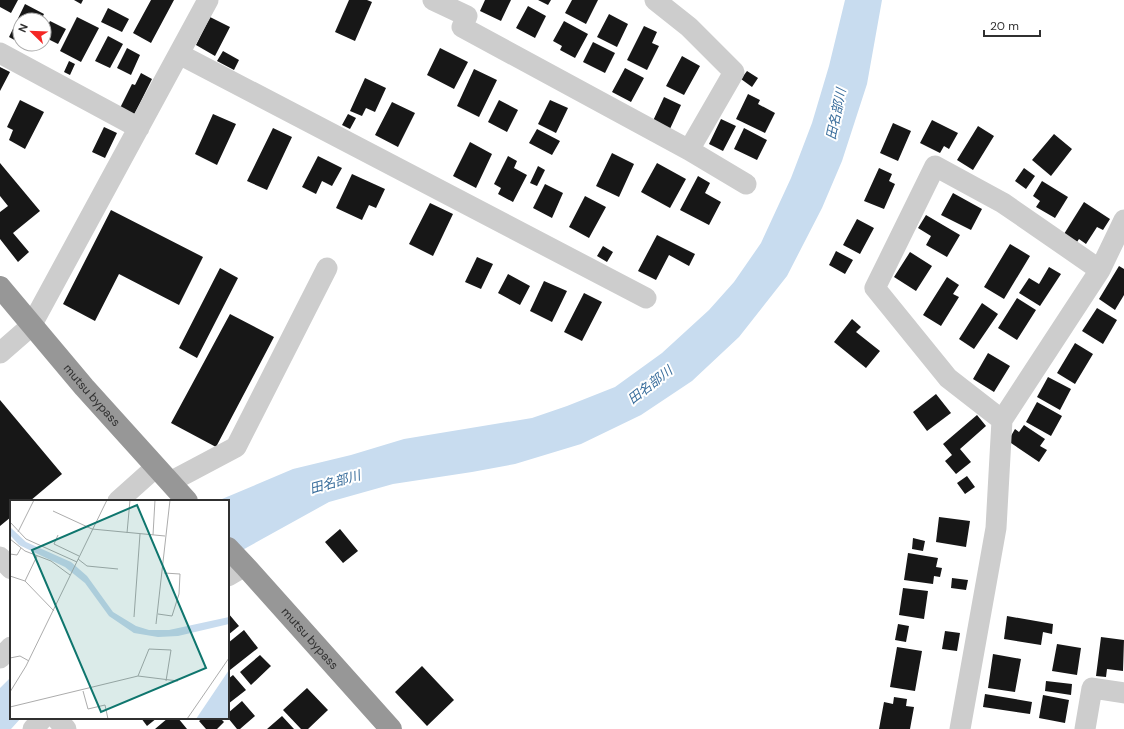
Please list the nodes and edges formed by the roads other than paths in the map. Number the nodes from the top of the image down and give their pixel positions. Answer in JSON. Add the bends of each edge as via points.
{"nodes":[{"id":1,"x":208,"y":0,"type":"edge"},
{"id":2,"x":433,"y":0,"type":"edge"},
{"id":3,"x":655,"y":0,"type":"edge"},
{"id":4,"x":471,"y":8,"type":"edge"},
{"id":5,"x":0,"y":53,"type":"edge"},
{"id":6,"x":179,"y":54,"type":"junction"},
{"id":7,"x":139,"y":128,"type":"junction"},
{"id":8,"x":689,"y":150,"type":"junction"},
{"id":9,"x":746,"y":184,"type":"dead end"},
{"id":10,"x":1124,"y":220,"type":"edge"},
{"id":11,"x":327,"y":268,"type":"dead end"},
{"id":12,"x":1100,"y":270,"type":"junction"},
{"id":13,"x":0,"y":288,"type":"edge"},
{"id":14,"x":646,"y":298,"type":"dead end"},
{"id":15,"x":31,"y":326,"type":"junction"},
{"id":16,"x":0,"y":353,"type":"edge"},
{"id":17,"x":1002,"y":420,"type":"junction"},
{"id":18,"x":174,"y":489,"type":"edge"},
{"id":19,"x":123,"y":500,"type":"edge"},
{"id":20,"x":0,"y":557,"type":"edge"},
{"id":21,"x":234,"y":562,"type":"edge"},
{"id":22,"x":10,"y":568,"type":"edge"},
{"id":23,"x":10,"y":648,"type":"edge"},
{"id":24,"x":0,"y":658,"type":"edge"},
{"id":25,"x":1124,"y":693,"type":"edge"},
{"id":26,"x":42,"y":719,"type":"edge"},
{"id":27,"x":57,"y":719,"type":"edge"},
{"id":28,"x":33,"y":729,"type":"edge"},
{"id":29,"x":66,"y":729,"type":"edge"},
{"id":30,"x":391,"y":729,"type":"edge"},
{"id":31,"x":960,"y":729,"type":"edge"},
{"id":32,"x":1085,"y":729,"type":"edge"}],
"edges":[{"from":1,"to":6,"type":"street"},
{"from":2,"to":4,"type":"street"},
{"from":3,"to":8,"type":"street","via":[[689,26],[734,72]]},
{"from":4,"to":8,"type":"street","via":[[462,27]]},
{"from":5,"to":7,"type":"street"},
{"from":6,"to":7,"type":"street"},
{"from":6,"to":14,"type":"street"},
{"from":7,"to":15,"type":"street"},
{"from":8,"to":9,"type":"street"},
{"from":10,"to":12,"type":"street"},
{"from":11,"to":18,"type":"street","via":[[236,447]]},
{"from":12,"to":17,"type":"street"},
{"from":12,"to":17,"type":"street","via":[[1003,203],[935,166],[875,288],[948,378]]},
{"from":13,"to":15,"type":"highway","name":"mutsu bypass"},
{"from":15,"to":16,"type":"street"},
{"from":15,"to":18,"type":"highway","name":"mutsu bypass"},
{"from":17,"to":31,"type":"street","via":[[996,528]]},
{"from":18,"to":19,"type":"street"},
{"from":20,"to":22,"type":"street"},
{"from":21,"to":30,"type":"highway","name":"mutsu bypass"},
{"from":23,"to":24,"type":"street"},
{"from":25,"to":32,"type":"street","via":[[1092,688]]},
{"from":26,"to":28,"type":"street"},
{"from":27,"to":29,"type":"street"}]}
